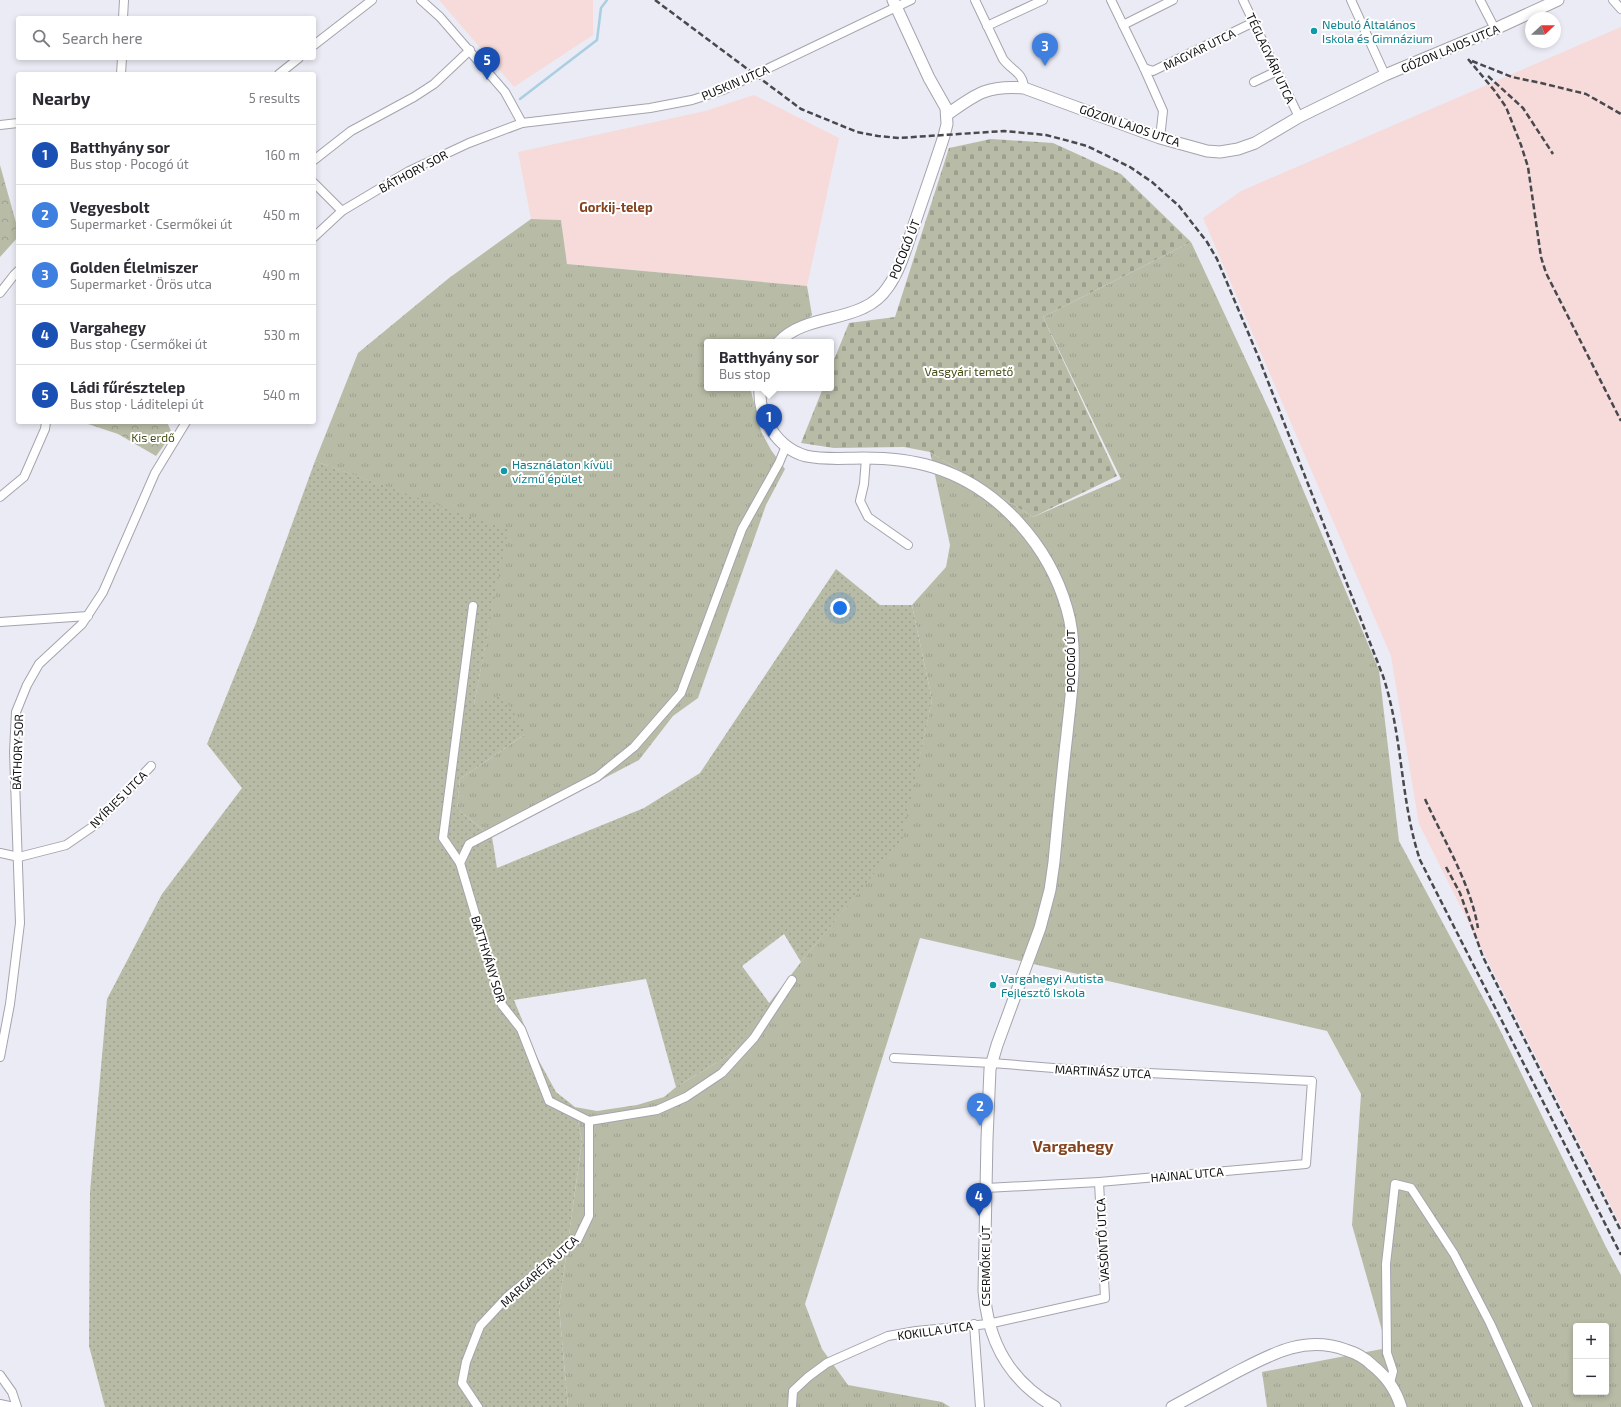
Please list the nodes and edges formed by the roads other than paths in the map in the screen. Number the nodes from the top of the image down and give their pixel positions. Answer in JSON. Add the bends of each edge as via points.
{"nodes":[{"id":1,"x":124,"y":0,"type":"edge"},
{"id":2,"x":372,"y":0,"type":"edge"},
{"id":3,"x":421,"y":0,"type":"edge"},
{"id":4,"x":911,"y":0,"type":"edge"},
{"id":5,"x":975,"y":0,"type":"edge"},
{"id":6,"x":1043,"y":0,"type":"edge"},
{"id":7,"x":1111,"y":0,"type":"edge"},
{"id":8,"x":1173,"y":0,"type":"edge"},
{"id":9,"x":1243,"y":0,"type":"edge"},
{"id":10,"x":1350,"y":0,"type":"edge"},
{"id":11,"x":1480,"y":0,"type":"edge"},
{"id":12,"x":1558,"y":0,"type":"edge"},
{"id":13,"x":1613,"y":0,"type":"edge"},
{"id":14,"x":894,"y":4,"type":"edge"},
{"id":15,"x":1621,"y":9,"type":"edge"},
{"id":16,"x":123,"y":16,"type":"edge"},
{"id":17,"x":1254,"y":22,"type":"junction"},
{"id":18,"x":1123,"y":25,"type":"junction"},
{"id":19,"x":987,"y":26,"type":"junction"},
{"id":20,"x":1495,"y":29,"type":"junction"},
{"id":21,"x":316,"y":44,"type":"edge"},
{"id":22,"x":470,"y":50,"type":"junction"},
{"id":23,"x":122,"y":60,"type":"edge"},
{"id":24,"x":296,"y":60,"type":"edge"},
{"id":25,"x":1144,"y":68,"type":"junction"},
{"id":26,"x":1277,"y":71,"type":"junction"},
{"id":27,"x":121,"y":72,"type":"edge"},
{"id":28,"x":281,"y":72,"type":"edge"},
{"id":29,"x":1385,"y":75,"type":"junction"},
{"id":30,"x":1254,"y":82,"type":"dead end"},
{"id":31,"x":1024,"y":88,"type":"junction"},
{"id":32,"x":948,"y":114,"type":"junction"},
{"id":33,"x":1299,"y":117,"type":"junction"},
{"id":34,"x":16,"y":123,"type":"edge"},
{"id":35,"x":522,"y":123,"type":"junction"},
{"id":36,"x":0,"y":125,"type":"edge"},
{"id":37,"x":1160,"y":138,"type":"junction"},
{"id":38,"x":316,"y":158,"type":"edge"},
{"id":39,"x":316,"y":185,"type":"edge"},
{"id":40,"x":342,"y":211,"type":"junction"},
{"id":41,"x":316,"y":235,"type":"edge"},
{"id":42,"x":16,"y":273,"type":"edge"},
{"id":43,"x":0,"y":294,"type":"edge"},
{"id":44,"x":783,"y":339,"type":"edge"},
{"id":45,"x":760,"y":391,"type":"edge"},
{"id":46,"x":46,"y":424,"type":"edge"},
{"id":47,"x":185,"y":424,"type":"edge"},
{"id":48,"x":786,"y":446,"type":"junction"},
{"id":49,"x":866,"y":458,"type":"junction"},
{"id":50,"x":0,"y":497,"type":"edge"},
{"id":51,"x":908,"y":545,"type":"dead end"},
{"id":52,"x":472,"y":606,"type":"dead end"},
{"id":53,"x":88,"y":616,"type":"junction"},
{"id":54,"x":0,"y":622,"type":"edge"},
{"id":55,"x":151,"y":766,"type":"dead end"},
{"id":56,"x":0,"y":852,"type":"edge"},
{"id":57,"x":19,"y":857,"type":"junction"},
{"id":58,"x":460,"y":863,"type":"junction"},
{"id":59,"x":792,"y":980,"type":"dead end"},
{"id":60,"x":1019,"y":984,"type":"joint"},
{"id":61,"x":0,"y":1056,"type":"edge"},
{"id":62,"x":894,"y":1058,"type":"dead end"},
{"id":63,"x":992,"y":1063,"type":"junction"},
{"id":64,"x":1312,"y":1081,"type":"joint"},
{"id":65,"x":589,"y":1121,"type":"junction"},
{"id":66,"x":1099,"y":1182,"type":"junction"},
{"id":67,"x":986,"y":1188,"type":"junction"},
{"id":68,"x":1105,"y":1298,"type":"joint"},
{"id":69,"x":974,"y":1324,"type":"junction"},
{"id":70,"x":988,"y":1324,"type":"junction"},
{"id":71,"x":0,"y":1375,"type":"edge"},
{"id":72,"x":1390,"y":1383,"type":"junction"},
{"id":73,"x":0,"y":1404,"type":"edge"},
{"id":74,"x":14,"y":1407,"type":"edge"},
{"id":75,"x":478,"y":1407,"type":"edge"},
{"id":76,"x":792,"y":1407,"type":"edge"},
{"id":77,"x":980,"y":1407,"type":"edge"},
{"id":78,"x":1055,"y":1407,"type":"edge"},
{"id":79,"x":1172,"y":1407,"type":"edge"},
{"id":80,"x":1401,"y":1407,"type":"edge"},
{"id":81,"x":1528,"y":1407,"type":"edge"}],
"edges":[{"from":1,"to":16,"type":"street"},
{"from":2,"to":21,"type":"street"},
{"from":3,"to":22,"type":"street"},
{"from":4,"to":14,"type":"street","name":"PUSKIN UTCA"},
{"from":5,"to":19,"type":"street"},
{"from":6,"to":19,"type":"street"},
{"from":7,"to":18,"type":"street"},
{"from":8,"to":18,"type":"street"},
{"from":9,"to":17,"type":"street","name":"TÉGLAGYÁRI UTCA"},
{"from":10,"to":29,"type":"street"},
{"from":11,"to":20,"type":"street"},
{"from":12,"to":20,"type":"main road","name":"GÓZON LAJOS UTCA"},
{"from":13,"to":15,"type":"street"},
{"from":14,"to":32,"type":"main road"},
{"from":14,"to":35,"type":"street","name":"PUSKIN UTCA","via":[[723,90],[692,100],[650,108]]},
{"from":17,"to":25,"type":"street","name":"MAGYAR UTCA","via":[[1153,71]]},
{"from":17,"to":26,"type":"street","name":"TÉGLAGYÁRI UTCA"},
{"from":18,"to":25,"type":"street"},
{"from":19,"to":31,"type":"street","via":[[1002,59],[1021,75]]},
{"from":20,"to":29,"type":"main road","name":"GÓZON LAJOS UTCA"},
{"from":22,"to":35,"type":"street","via":[[505,92]]},
{"from":22,"to":38,"type":"street","via":[[434,84],[351,131]]},
{"from":23,"to":27,"type":"street"},
{"from":24,"to":28,"type":"street"},
{"from":25,"to":37,"type":"street","via":[[1162,111]]},
{"from":26,"to":30,"type":"street"},
{"from":26,"to":33,"type":"street","name":"TÉGLAGYÁRI UTCA"},
{"from":29,"to":33,"type":"main road","name":"GÓZON LAJOS UTCA"},
{"from":31,"to":32,"type":"main road","name":"GÓZON LAJOS UTCA","via":[[1005,86],[990,89],[973,96]]},
{"from":31,"to":37,"type":"main road","name":"GÓZON LAJOS UTCA"},
{"from":32,"to":44,"type":"main road","name":"POCOGÓ ÚT","via":[[944,136],[904,254],[887,288],[862,309],[811,324]]},
{"from":33,"to":37,"type":"main road","name":"GÓZON LAJOS UTCA","via":[[1255,143],[1226,151],[1207,151]]},
{"from":34,"to":36,"type":"street"},
{"from":35,"to":40,"type":"street","name":"BÁTHORY SOR","via":[[409,170]]},
{"from":39,"to":40,"type":"street"},
{"from":40,"to":41,"type":"street","name":"BÁTHORY SOR"},
{"from":42,"to":43,"type":"street"},
{"from":45,"to":48,"type":"main road","name":"POCOGÓ ÚT","via":[[760,404],[770,429]]},
{"from":46,"to":50,"type":"street","via":[[24,477]]},
{"from":47,"to":53,"type":"street","name":"BÁTHORY SOR","via":[[155,473],[103,592]]},
{"from":48,"to":49,"type":"main road","name":"POCOGÓ ÚT","via":[[813,457]]},
{"from":48,"to":58,"type":"street","via":[[742,529],[681,693],[634,747],[597,777],[469,844]]},
{"from":49,"to":51,"type":"street","via":[[860,501],[868,518]]},
{"from":49,"to":60,"type":"main road","name":"POCOGÓ ÚT","via":[[896,459],[935,468],[956,476],[986,494],[1014,518],[1039,547],[1052,569],[1067,611],[1073,642],[1073,674],[1054,862],[1040,928]]},
{"from":52,"to":58,"type":"street","name":"BATTHYÁNY SOR","via":[[443,838]]},
{"from":53,"to":54,"type":"street"},
{"from":53,"to":57,"type":"street","name":"BÁTHORY SOR","via":[[40,664],[27,685],[16,712],[15,814]]},
{"from":55,"to":57,"type":"street","name":"NYÍRJES UTCA","via":[[95,825],[66,845]]},
{"from":56,"to":57,"type":"street"},
{"from":57,"to":61,"type":"street","name":"BÁTHORY SOR","via":[[20,923],[10,1004]]},
{"from":58,"to":65,"type":"street","name":"BATTHYÁNY SOR","via":[[502,1005],[521,1029],[549,1101]]},
{"from":59,"to":65,"type":"street","via":[[754,1038],[722,1073],[686,1097],[657,1110]]},
{"from":60,"to":63,"type":"main road","name":"CSERMŐKEI ÚT"},
{"from":62,"to":63,"type":"street","name":"MARTINÁSZ UTCA"},
{"from":63,"to":64,"type":"street","name":"MARTINÁSZ UTCA"},
{"from":63,"to":67,"type":"main road","name":"CSERMŐKEI ÚT"},
{"from":64,"to":66,"type":"street","name":"HAJNAL UTCA","via":[[1306,1164]]},
{"from":65,"to":75,"type":"street","name":"MARGARÉTA UTCA","via":[[589,1216],[578,1239],[508,1296],[480,1326],[466,1362],[462,1383]]},
{"from":66,"to":67,"type":"street","name":"HAJNAL UTCA"},
{"from":66,"to":68,"type":"street","name":"VASÖNTŐ UTCA"},
{"from":67,"to":70,"type":"main road","name":"CSERMŐKEI ÚT","via":[[984,1291]]},
{"from":68,"to":70,"type":"street","name":"KOKILLA UTCA"},
{"from":69,"to":70,"type":"street","name":"KOKILLA UTCA"},
{"from":69,"to":76,"type":"street","name":"KOKILLA UTCA","via":[[888,1336],[827,1363],[793,1391]]},
{"from":69,"to":77,"type":"street"},
{"from":70,"to":78,"type":"main road","name":"CSERMŐKEI ÚT","via":[[997,1346],[1013,1372],[1031,1392]]},
{"from":71,"to":74,"type":"street","via":[[12,1392]]},
{"from":72,"to":79,"type":"main road","via":[[1360,1356],[1339,1347],[1318,1343],[1274,1353]]},
{"from":72,"to":80,"type":"main road"},
{"from":72,"to":81,"type":"street","via":[[1393,1371],[1387,1353],[1386,1264],[1395,1184],[1411,1188],[1454,1254],[1490,1323]]},
{"from":73,"to":74,"type":"street"}]}
